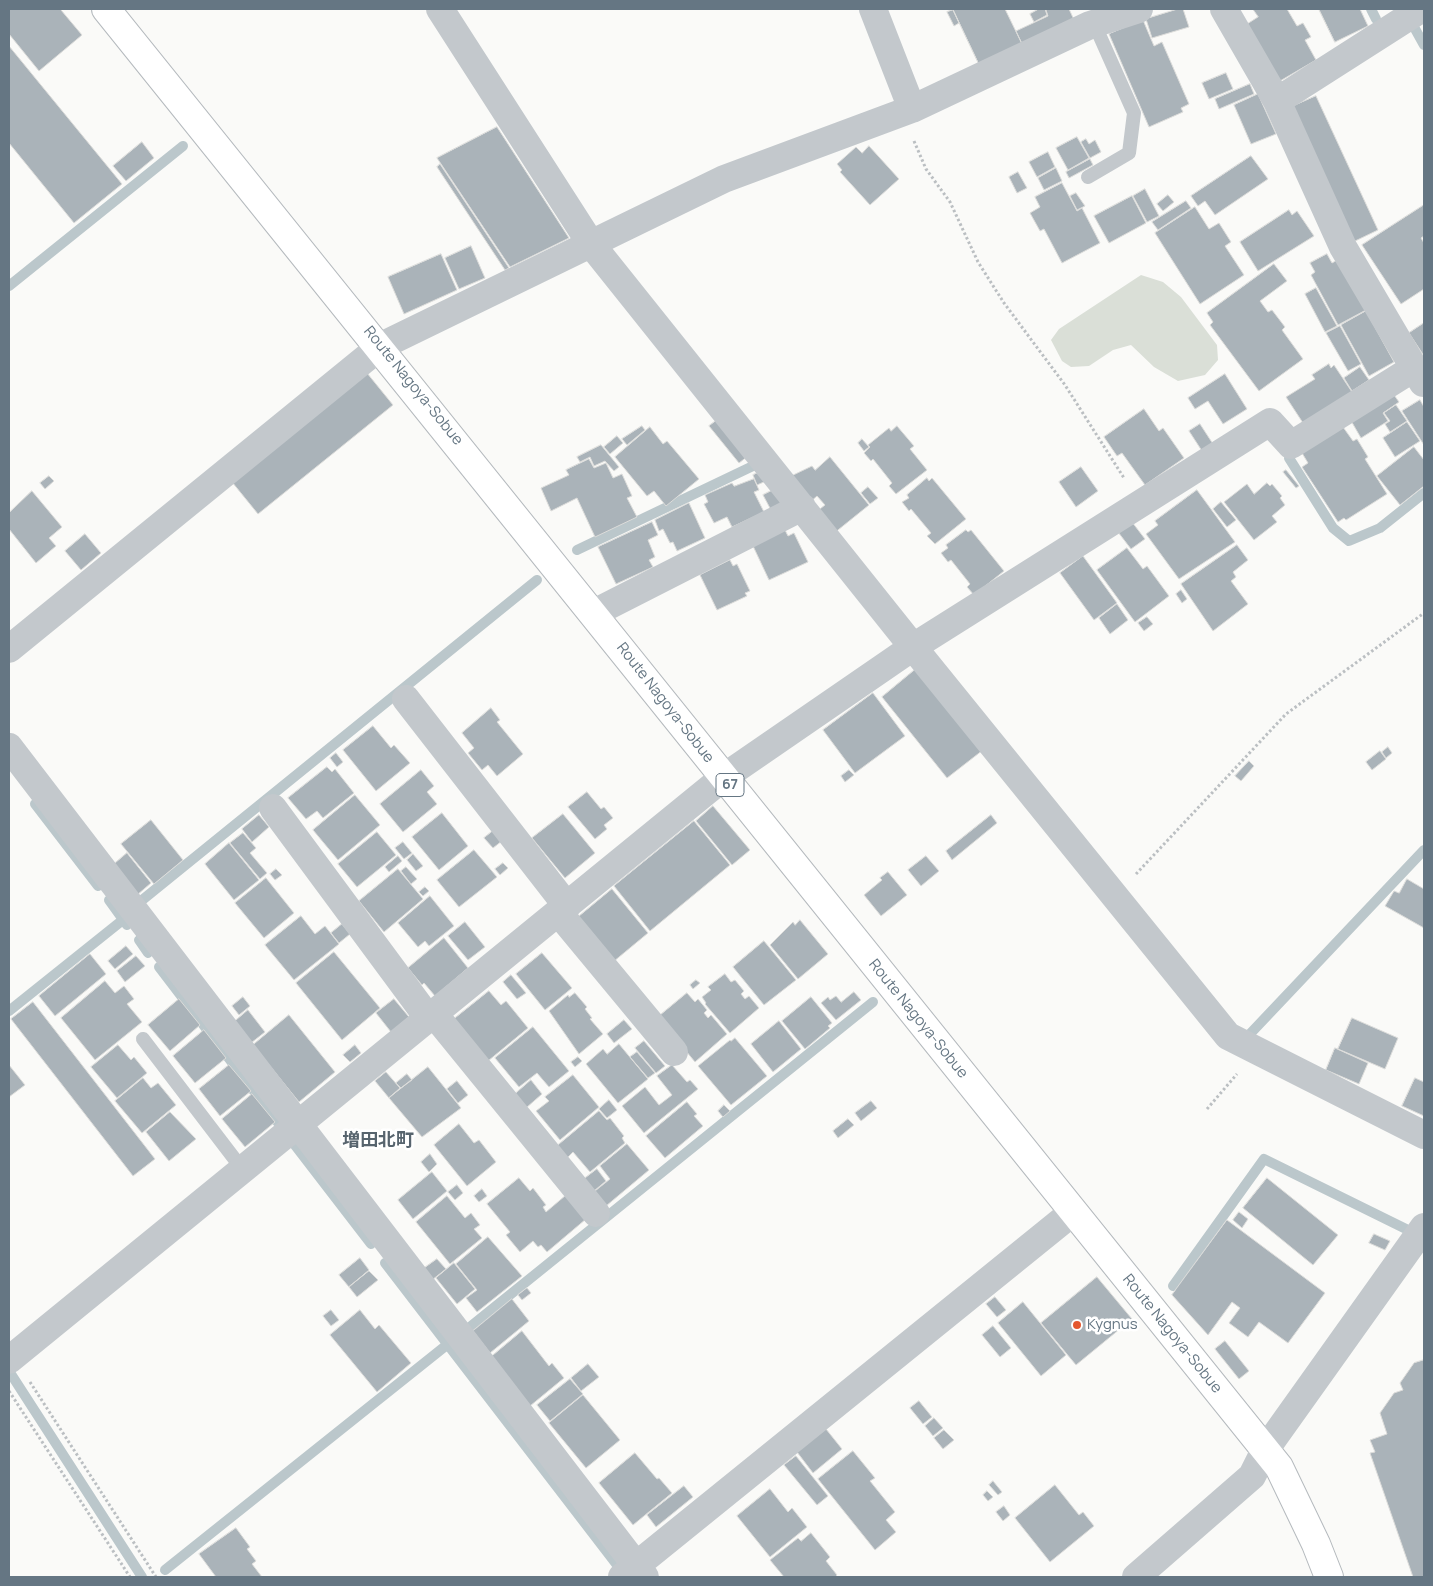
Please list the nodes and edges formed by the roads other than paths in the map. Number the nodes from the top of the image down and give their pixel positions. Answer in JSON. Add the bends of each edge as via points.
{"nodes":[{"id":1,"x":106,"y":9,"type":"edge"},
{"id":2,"x":440,"y":9,"type":"edge"},
{"id":3,"x":873,"y":9,"type":"edge"},
{"id":4,"x":1139,"y":9,"type":"edge"},
{"id":5,"x":1421,"y":9,"type":"edge"},
{"id":6,"x":1227,"y":10,"type":"edge"},
{"id":7,"x":1089,"y":19,"type":"edge"},
{"id":8,"x":1276,"y":101,"type":"junction"},
{"id":9,"x":907,"y":111,"type":"junction"},
{"id":10,"x":1088,"y":177,"type":"dead end"},
{"id":11,"x":591,"y":244,"type":"junction"},
{"id":12,"x":381,"y":346,"type":"junction"},
{"id":13,"x":1419,"y":376,"type":"edge"},
{"id":14,"x":802,"y":507,"type":"junction"},
{"id":15,"x":594,"y":613,"type":"junction"},
{"id":16,"x":913,"y":647,"type":"junction"},
{"id":17,"x":9,"y":648,"type":"edge"},
{"id":18,"x":406,"y":699,"type":"dead end"},
{"id":19,"x":9,"y":747,"type":"edge"},
{"id":20,"x":724,"y":777,"type":"junction"},
{"id":21,"x":273,"y":808,"type":"dead end"},
{"id":22,"x":562,"y":909,"type":"junction"},
{"id":23,"x":431,"y":1016,"type":"junction"},
{"id":24,"x":143,"y":1039,"type":"dead end"},
{"id":25,"x":674,"y":1052,"type":"dead end"},
{"id":26,"x":298,"y":1126,"type":"junction"},
{"id":27,"x":1424,"y":1135,"type":"edge"},
{"id":28,"x":243,"y":1170,"type":"junction"},
{"id":29,"x":1074,"y":1212,"type":"junction"},
{"id":30,"x":596,"y":1213,"type":"dead end"},
{"id":31,"x":1420,"y":1241,"type":"edge"},
{"id":32,"x":11,"y":1358,"type":"edge"},
{"id":33,"x":1265,"y":1450,"type":"junction"},
{"id":34,"x":634,"y":1573,"type":"edge"},
{"id":35,"x":1136,"y":1577,"type":"edge"},
{"id":36,"x":1329,"y":1577,"type":"edge"}],
"edges":[{"from":1,"to":12,"type":"main road","name":"Route Nagoya-Sobue","number":"67"},
{"from":2,"to":11,"type":"street"},
{"from":3,"to":9,"type":"street"},
{"from":4,"to":7,"type":"street"},
{"from":5,"to":8,"type":"street"},
{"from":6,"to":8,"type":"street"},
{"from":7,"to":9,"type":"street"},
{"from":7,"to":10,"type":"lane","via":[[1134,113],[1129,153]]},
{"from":8,"to":13,"type":"street","via":[[1343,247]]},
{"from":9,"to":11,"type":"street","via":[[724,179]]},
{"from":11,"to":12,"type":"street"},
{"from":11,"to":14,"type":"street"},
{"from":12,"to":15,"type":"main road","name":"Route Nagoya-Sobue","number":"67"},
{"from":12,"to":17,"type":"street"},
{"from":13,"to":16,"type":"street","via":[[1291,445],[1270,422]]},
{"from":14,"to":15,"type":"street"},
{"from":14,"to":16,"type":"street"},
{"from":15,"to":20,"type":"main road","name":"Route Nagoya-Sobue","number":"67"},
{"from":16,"to":20,"type":"street"},
{"from":16,"to":27,"type":"street","via":[[1228,1036]]},
{"from":18,"to":22,"type":"street"},
{"from":19,"to":26,"type":"street"},
{"from":20,"to":22,"type":"street"},
{"from":20,"to":29,"type":"main road","name":"Route Nagoya-Sobue","number":"67"},
{"from":21,"to":23,"type":"street"},
{"from":22,"to":23,"type":"street"},
{"from":22,"to":25,"type":"street"},
{"from":23,"to":26,"type":"street"},
{"from":23,"to":30,"type":"street"},
{"from":24,"to":28,"type":"lane"},
{"from":26,"to":28,"type":"street"},
{"from":26,"to":34,"type":"street"},
{"from":28,"to":32,"type":"street"},
{"from":29,"to":33,"type":"main road","name":"Route Nagoya-Sobue","number":"67"},
{"from":29,"to":34,"type":"street"},
{"from":31,"to":33,"type":"street"},
{"from":33,"to":35,"type":"street","via":[[1252,1476]]},
{"from":33,"to":36,"type":"main road","name":"Route Nagoya-Sobue","number":"67","via":[[1279,1466]]}]}
